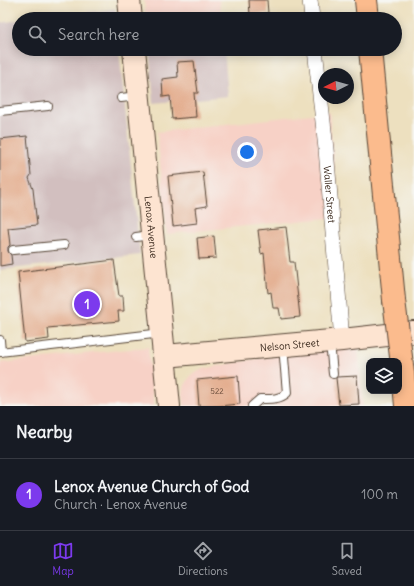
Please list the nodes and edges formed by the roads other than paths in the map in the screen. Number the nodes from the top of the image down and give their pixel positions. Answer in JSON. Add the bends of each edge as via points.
{"nodes":[{"id":1,"x":129,"y":0,"type":"edge"},
{"id":2,"x":310,"y":0,"type":"edge"},
{"id":3,"x":366,"y":0,"type":"edge"},
{"id":4,"x":130,"y":12,"type":"edge"},
{"id":5,"x":311,"y":12,"type":"edge"},
{"id":6,"x":367,"y":12,"type":"edge"},
{"id":7,"x":133,"y":56,"type":"edge"},
{"id":8,"x":317,"y":56,"type":"edge"},
{"id":9,"x":371,"y":56,"type":"edge"},
{"id":10,"x":48,"y":106,"type":"dead end"},
{"id":11,"x":0,"y":111,"type":"edge"},
{"id":12,"x":64,"y":245,"type":"dead end"},
{"id":13,"x":13,"y":250,"type":"dead end"},
{"id":14,"x":414,"y":332,"type":"edge"},
{"id":15,"x":162,"y":333,"type":"junction"},
{"id":16,"x":0,"y":340,"type":"edge"},
{"id":17,"x":336,"y":340,"type":"junction"},
{"id":18,"x":283,"y":345,"type":"junction"},
{"id":19,"x":1,"y":352,"type":"edge"},
{"id":20,"x":165,"y":356,"type":"junction"},
{"id":21,"x":333,"y":374,"type":"dead end"},
{"id":22,"x":169,"y":406,"type":"edge"},
{"id":23,"x":252,"y":406,"type":"edge"},
{"id":24,"x":406,"y":406,"type":"edge"}],
"edges":[{"from":1,"to":4,"type":"street"},
{"from":2,"to":5,"type":"street"},
{"from":3,"to":6,"type":"highway"},
{"from":7,"to":15,"type":"street","name":"Lenox Avenue","via":[[130,97],[144,236]]},
{"from":8,"to":17,"type":"street","name":"Waller Street","via":[[326,149]]},
{"from":9,"to":24,"type":"highway","bridge":true},
{"from":10,"to":11,"type":"lane"},
{"from":12,"to":13,"type":"lane"},
{"from":14,"to":17,"type":"street","name":"Nelson Street"},
{"from":15,"to":19,"type":"lane"},
{"from":15,"to":20,"type":"street","name":"Lenox Avenue"},
{"from":16,"to":19,"type":"lane"},
{"from":17,"to":18,"type":"street","name":"Nelson Street"},
{"from":17,"to":21,"type":"lane"},
{"from":18,"to":20,"type":"street","name":"Nelson Street"},
{"from":18,"to":23,"type":"lane","via":[[287,393],[276,399],[260,399]]},
{"from":20,"to":22,"type":"street","name":"Lenox Avenue"}]}
